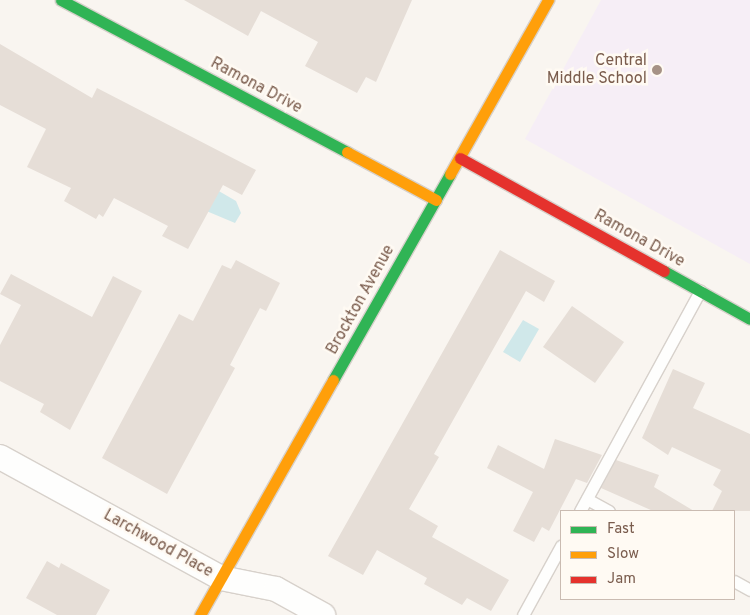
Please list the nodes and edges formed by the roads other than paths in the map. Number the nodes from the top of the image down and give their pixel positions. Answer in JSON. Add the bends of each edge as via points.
{"nodes":[{"id":1,"x":61,"y":0,"type":"edge"},
{"id":2,"x":548,"y":0,"type":"edge"},
{"id":3,"x":460,"y":158,"type":"junction"},
{"id":4,"x":436,"y":200,"type":"junction"},
{"id":5,"x":700,"y":292,"type":"junction"},
{"id":6,"x":750,"y":319,"type":"edge"},
{"id":7,"x":0,"y":457,"type":"edge"},
{"id":8,"x":587,"y":499,"type":"junction"},
{"id":9,"x":581,"y":510,"type":"edge"},
{"id":10,"x":607,"y":510,"type":"edge"},
{"id":11,"x":560,"y":548,"type":"edge"},
{"id":12,"x":221,"y":578,"type":"junction"},
{"id":13,"x":735,"y":582,"type":"edge"},
{"id":14,"x":750,"y":590,"type":"edge"},
{"id":15,"x":200,"y":615,"type":"edge"},
{"id":16,"x":322,"y":615,"type":"edge"},
{"id":17,"x":523,"y":615,"type":"edge"}],
"edges":[{"from":1,"to":4,"type":"street","name":"Ramona Drive"},
{"from":2,"to":3,"type":"street","name":"Brockton Avenue"},
{"from":3,"to":4,"type":"street","name":"Brockton Avenue"},
{"from":3,"to":5,"type":"street","name":"Ramona Drive"},
{"from":4,"to":12,"type":"street","name":"Brockton Avenue"},
{"from":5,"to":6,"type":"street","name":"Ramona Drive"},
{"from":5,"to":8,"type":"lane"},
{"from":7,"to":12,"type":"street","name":"Larchwood Place"},
{"from":8,"to":9,"type":"lane"},
{"from":8,"to":10,"type":"lane"},
{"from":11,"to":17,"type":"lane"},
{"from":12,"to":15,"type":"street","name":"Brockton Avenue"},
{"from":12,"to":16,"type":"street","name":"Larchwood Place","via":[[276,589]]},
{"from":13,"to":14,"type":"lane"}]}
